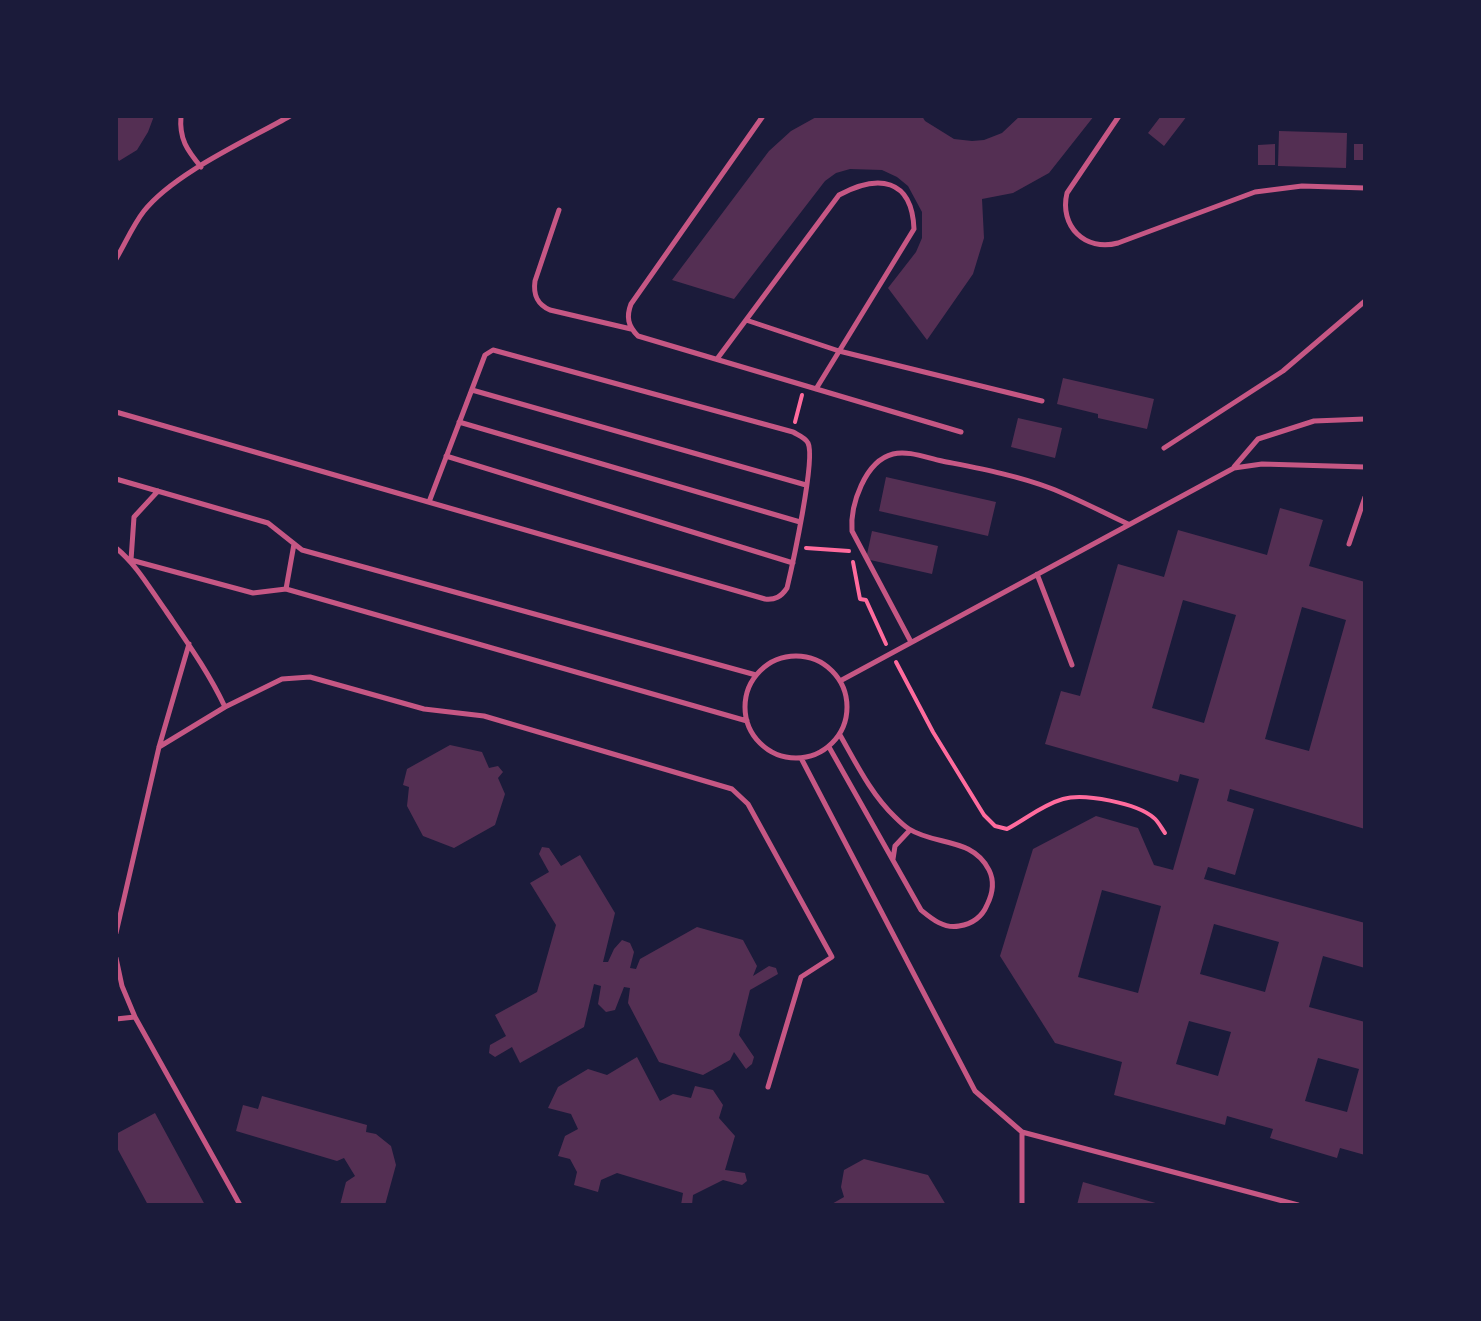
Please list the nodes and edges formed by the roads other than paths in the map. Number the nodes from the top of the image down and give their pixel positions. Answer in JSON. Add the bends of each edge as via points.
{"nodes":[{"id":1,"x":181,"y":116,"type":"edge"},
{"id":2,"x":290,"y":116,"type":"edge"},
{"id":3,"x":763,"y":116,"type":"edge"},
{"id":4,"x":1119,"y":116,"type":"edge"},
{"id":5,"x":201,"y":167,"type":"junction"},
{"id":6,"x":1365,"y":188,"type":"edge"},
{"id":7,"x":559,"y":210,"type":"dead end"},
{"id":8,"x":116,"y":259,"type":"edge"},
{"id":9,"x":1365,"y":301,"type":"edge"},
{"id":10,"x":746,"y":320,"type":"junction"},
{"id":11,"x":631,"y":329,"type":"junction"},
{"id":12,"x":839,"y":351,"type":"junction"},
{"id":13,"x":717,"y":359,"type":"junction"},
{"id":14,"x":816,"y":389,"type":"junction"},
{"id":15,"x":472,"y":390,"type":"junction"},
{"id":16,"x":1042,"y":401,"type":"dead end"},
{"id":17,"x":116,"y":412,"type":"edge"},
{"id":18,"x":1365,"y":419,"type":"edge"},
{"id":19,"x":459,"y":422,"type":"junction"},
{"id":20,"x":961,"y":432,"type":"dead end"},
{"id":21,"x":1164,"y":448,"type":"dead end"},
{"id":22,"x":446,"y":456,"type":"junction"},
{"id":23,"x":1365,"y":467,"type":"edge"},
{"id":24,"x":1234,"y":468,"type":"junction"},
{"id":25,"x":116,"y":479,"type":"edge"},
{"id":26,"x":806,"y":485,"type":"junction"},
{"id":27,"x":158,"y":491,"type":"junction"},
{"id":28,"x":1365,"y":497,"type":"edge"},
{"id":29,"x":429,"y":502,"type":"junction"},
{"id":30,"x":800,"y":522,"type":"junction"},
{"id":31,"x":1129,"y":525,"type":"junction"},
{"id":32,"x":294,"y":544,"type":"junction"},
{"id":33,"x":1349,"y":544,"type":"dead end"},
{"id":34,"x":116,"y":548,"type":"edge"},
{"id":35,"x":131,"y":560,"type":"junction"},
{"id":36,"x":793,"y":563,"type":"junction"},
{"id":37,"x":1037,"y":574,"type":"junction"},
{"id":38,"x":286,"y":589,"type":"junction"},
{"id":39,"x":911,"y":642,"type":"junction"},
{"id":40,"x":189,"y":644,"type":"junction"},
{"id":41,"x":1072,"y":665,"type":"dead end"},
{"id":42,"x":756,"y":675,"type":"junction"},
{"id":43,"x":840,"y":681,"type":"junction"},
{"id":44,"x":225,"y":707,"type":"junction"},
{"id":45,"x":747,"y":721,"type":"junction"},
{"id":46,"x":840,"y":735,"type":"junction"},
{"id":47,"x":159,"y":747,"type":"junction"},
{"id":48,"x":829,"y":747,"type":"junction"},
{"id":49,"x":801,"y":758,"type":"junction"},
{"id":50,"x":910,"y":830,"type":"junction"},
{"id":51,"x":892,"y":860,"type":"junction"},
{"id":52,"x":116,"y":933,"type":"edge"},
{"id":53,"x":116,"y":958,"type":"edge"},
{"id":54,"x":135,"y":1017,"type":"junction"},
{"id":55,"x":116,"y":1019,"type":"edge"},
{"id":56,"x":768,"y":1087,"type":"dead end"},
{"id":57,"x":1022,"y":1132,"type":"junction"},
{"id":58,"x":240,"y":1205,"type":"edge"},
{"id":59,"x":1022,"y":1205,"type":"edge"},
{"id":60,"x":1298,"y":1205,"type":"edge"}],
"edges":[{"from":1,"to":5,"type":"lane","via":[[185,148]]},
{"from":2,"to":5,"type":"lane"},
{"from":3,"to":11,"type":"lane","via":[[631,304]]},
{"from":4,"to":6,"type":"lane","via":[[1065,201],[1071,227],[1092,244],[1118,243],[1255,192],[1302,186]]},
{"from":5,"to":8,"type":"lane","via":[[145,211]]},
{"from":7,"to":11,"type":"lane","via":[[535,281],[535,297],[550,310]]},
{"from":9,"to":21,"type":"lane","via":[[1283,371]]},
{"from":10,"to":12,"type":"lane"},
{"from":10,"to":12,"type":"lane","via":[[839,195],[860,184],[879,183],[904,193],[913,207],[914,229]]},
{"from":10,"to":13,"type":"lane"},
{"from":11,"to":13,"type":"lane","via":[[638,336]]},
{"from":12,"to":14,"type":"lane"},
{"from":12,"to":16,"type":"lane"},
{"from":13,"to":14,"type":"lane"},
{"from":14,"to":20,"type":"lane"},
{"from":15,"to":19,"type":"lane"},
{"from":15,"to":26,"type":"lane"},
{"from":15,"to":26,"type":"lane","via":[[485,355],[496,350],[793,432],[810,448]]},
{"from":17,"to":29,"type":"lane"},
{"from":18,"to":24,"type":"lane","via":[[1314,421],[1258,439]]},
{"from":19,"to":22,"type":"lane"},
{"from":19,"to":30,"type":"lane"},
{"from":22,"to":29,"type":"lane"},
{"from":22,"to":36,"type":"lane"},
{"from":23,"to":24,"type":"lane"},
{"from":24,"to":31,"type":"lane"},
{"from":25,"to":27,"type":"lane"},
{"from":26,"to":30,"type":"lane"},
{"from":27,"to":32,"type":"lane","via":[[268,523]]},
{"from":27,"to":35,"type":"lane","via":[[134,517]]},
{"from":28,"to":33,"type":"lane"},
{"from":29,"to":36,"type":"lane","via":[[765,599],[784,593]]},
{"from":30,"to":36,"type":"lane"},
{"from":31,"to":37,"type":"lane"},
{"from":31,"to":39,"type":"lane","via":[[1048,487],[906,453],[891,454],[874,466],[861,486],[852,531]]},
{"from":32,"to":38,"type":"lane"},
{"from":32,"to":42,"type":"lane"},
{"from":34,"to":35,"type":"lane"},
{"from":35,"to":38,"type":"lane","via":[[253,593]]},
{"from":35,"to":40,"type":"lane"},
{"from":37,"to":39,"type":"lane"},
{"from":37,"to":41,"type":"lane"},
{"from":38,"to":45,"type":"lane"},
{"from":39,"to":43,"type":"lane"},
{"from":40,"to":44,"type":"lane"},
{"from":40,"to":47,"type":"lane"},
{"from":42,"to":43,"type":"lane","via":[[770,663],[802,657],[819,661]]},
{"from":42,"to":45,"type":"lane","via":[[745,702]]},
{"from":43,"to":46,"type":"lane","via":[[847,717]]},
{"from":44,"to":47,"type":"lane"},
{"from":44,"to":56,"type":"lane","via":[[282,679],[310,677],[424,709],[484,716],[732,789],[748,804],[832,957],[801,977]]},
{"from":45,"to":49,"type":"lane","via":[[763,746],[778,756]]},
{"from":46,"to":48,"type":"lane"},
{"from":46,"to":50,"type":"lane","via":[[872,790]]},
{"from":47,"to":52,"type":"lane"},
{"from":48,"to":49,"type":"lane"},
{"from":48,"to":51,"type":"lane"},
{"from":49,"to":57,"type":"lane","via":[[975,1091]]},
{"from":50,"to":51,"type":"lane","via":[[895,846]]},
{"from":50,"to":51,"type":"lane","via":[[970,848],[983,859],[993,893],[984,912],[955,927],[936,922],[921,910]]},
{"from":53,"to":54,"type":"lane"},
{"from":54,"to":55,"type":"lane"},
{"from":54,"to":58,"type":"lane"},
{"from":57,"to":59,"type":"lane"},
{"from":57,"to":60,"type":"lane"}]}
